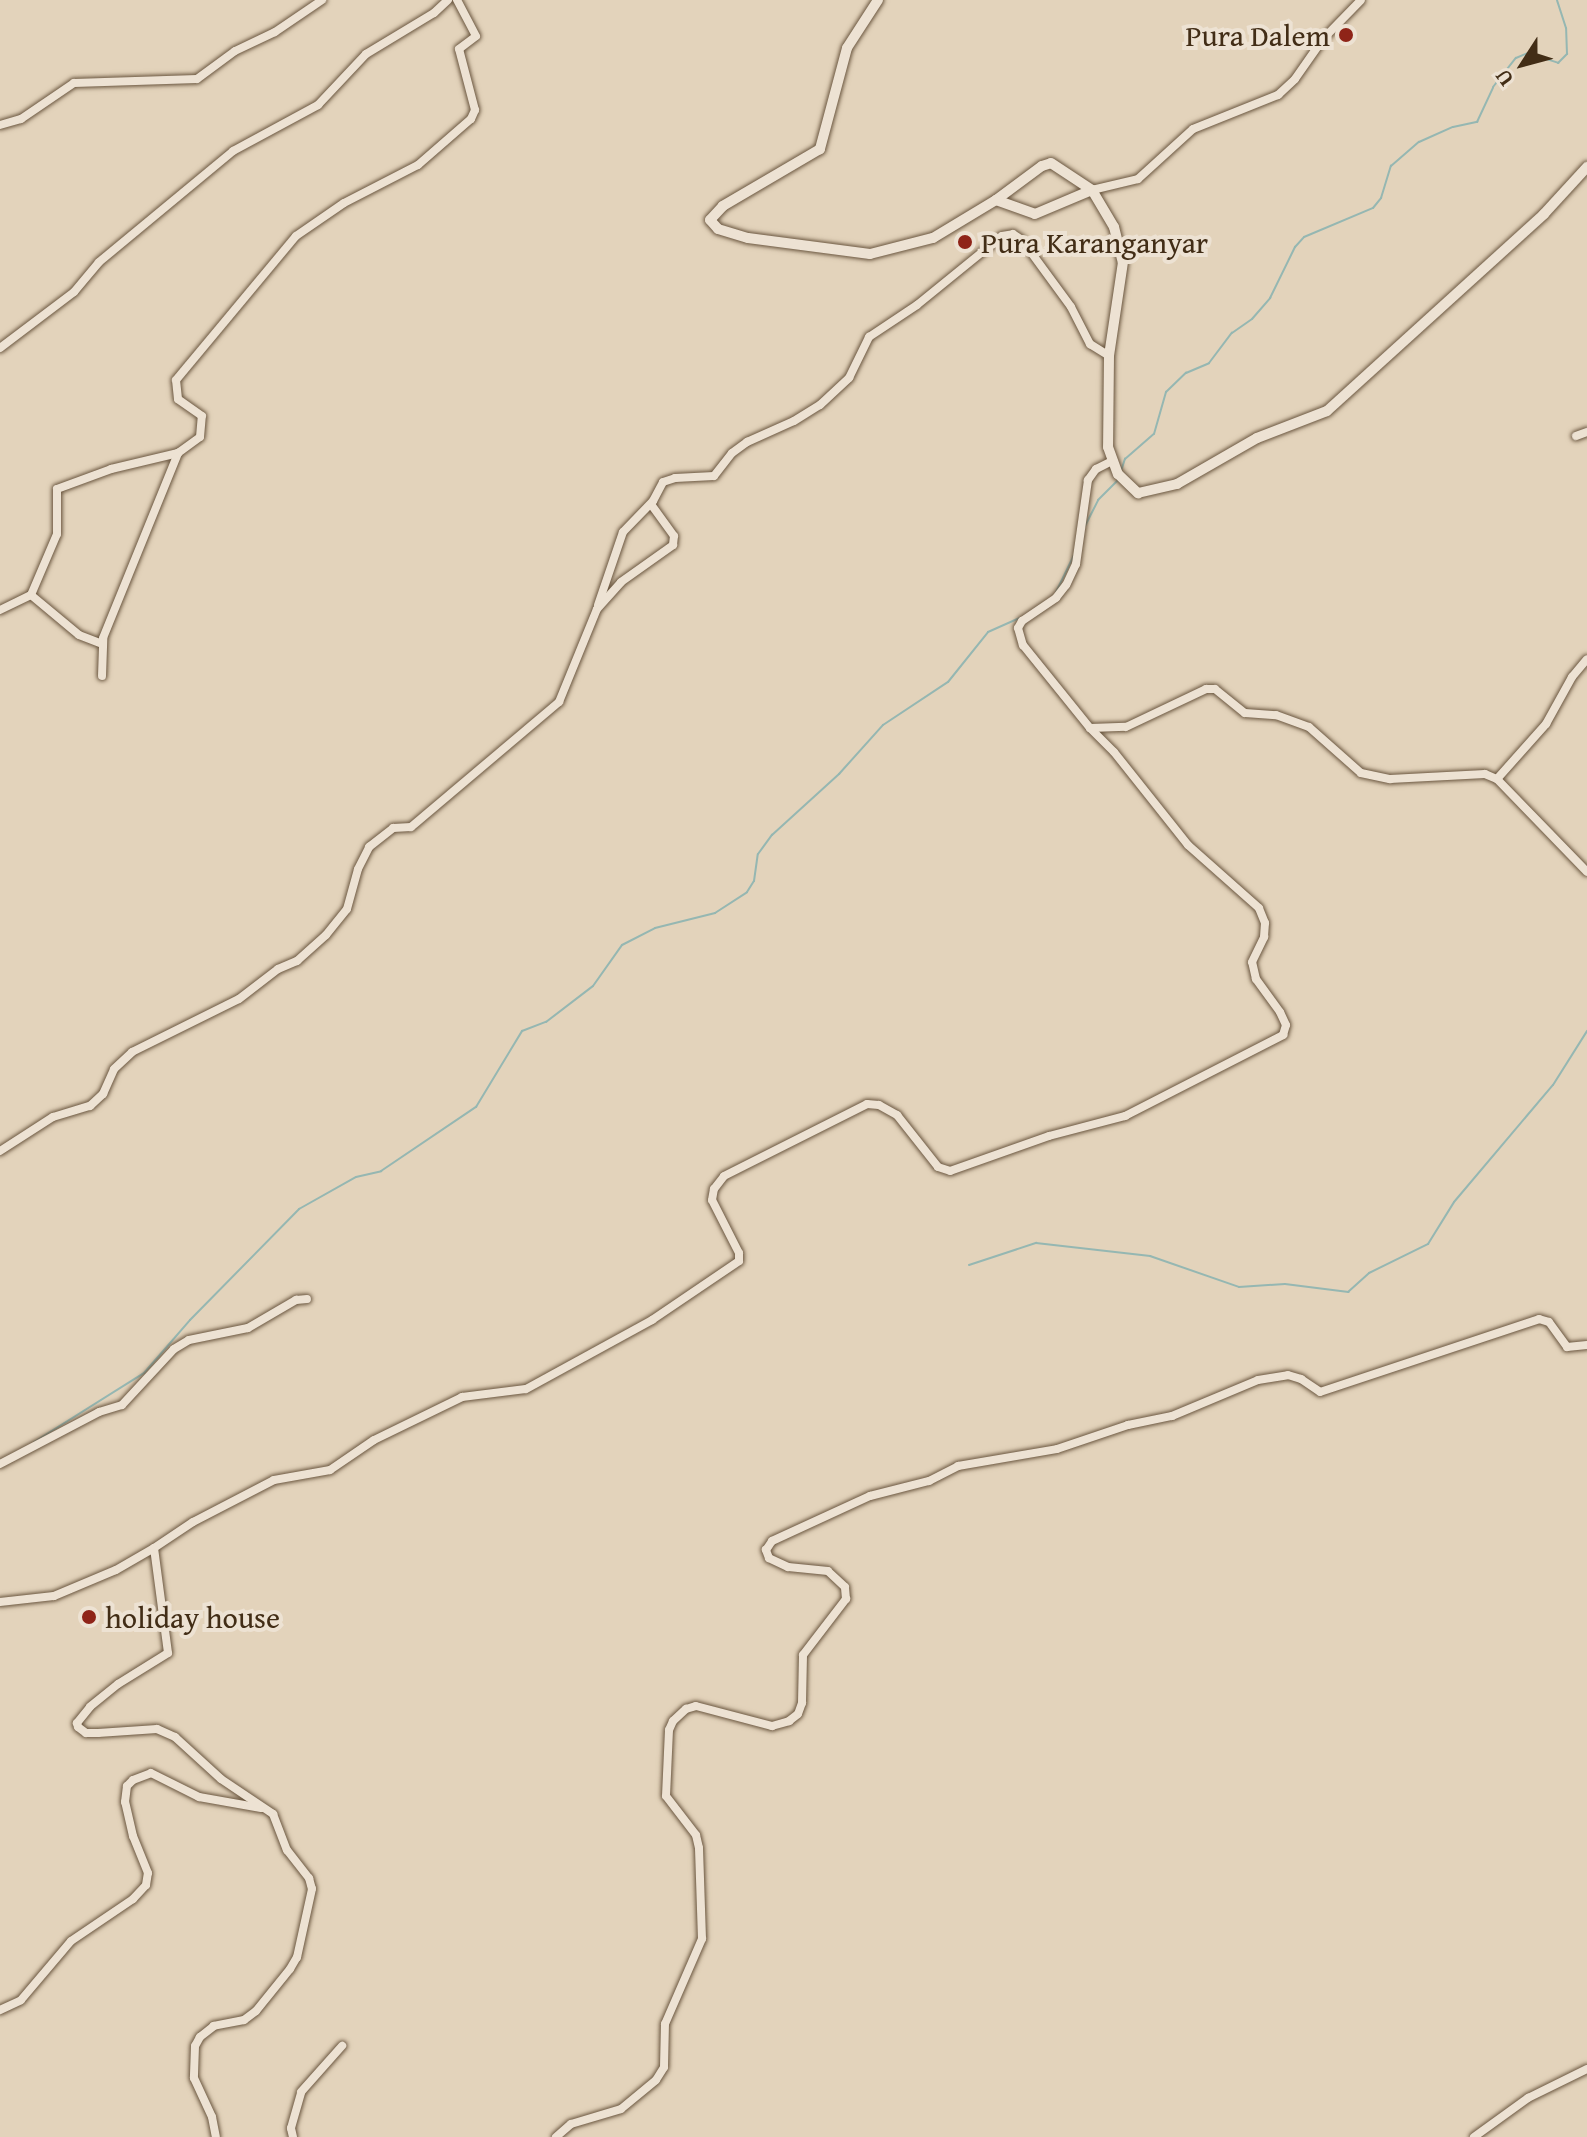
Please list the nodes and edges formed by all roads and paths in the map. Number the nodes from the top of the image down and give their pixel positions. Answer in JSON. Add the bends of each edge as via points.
{"nodes":[{"id":1,"x":322,"y":0,"type":"edge"},
{"id":2,"x":448,"y":0,"type":"edge"},
{"id":3,"x":457,"y":0,"type":"edge"},
{"id":4,"x":878,"y":0,"type":"edge"},
{"id":5,"x":1361,"y":0,"type":"edge"},
{"id":6,"x":0,"y":125,"type":"edge"},
{"id":7,"x":1587,"y":167,"type":"edge"},
{"id":8,"x":1092,"y":190,"type":"junction"},
{"id":9,"x":996,"y":200,"type":"junction"},
{"id":10,"x":0,"y":348,"type":"edge"},
{"id":11,"x":1109,"y":356,"type":"junction"},
{"id":12,"x":1587,"y":432,"type":"edge"},
{"id":13,"x":1576,"y":436,"type":"dead end"},
{"id":14,"x":178,"y":453,"type":"junction"},
{"id":15,"x":1112,"y":461,"type":"junction"},
{"id":16,"x":651,"y":504,"type":"junction"},
{"id":17,"x":31,"y":595,"type":"junction"},
{"id":18,"x":597,"y":609,"type":"junction"},
{"id":19,"x":0,"y":610,"type":"edge"},
{"id":20,"x":102,"y":644,"type":"junction"},
{"id":21,"x":1587,"y":659,"type":"edge"},
{"id":22,"x":102,"y":676,"type":"dead end"},
{"id":23,"x":1090,"y":728,"type":"junction"},
{"id":24,"x":1497,"y":779,"type":"junction"},
{"id":25,"x":1587,"y":872,"type":"edge"},
{"id":26,"x":0,"y":1151,"type":"edge"},
{"id":27,"x":307,"y":1299,"type":"dead end"},
{"id":28,"x":1587,"y":1345,"type":"edge"},
{"id":29,"x":0,"y":1464,"type":"edge"},
{"id":30,"x":154,"y":1548,"type":"junction"},
{"id":31,"x":0,"y":1602,"type":"edge"},
{"id":32,"x":266,"y":1809,"type":"junction"},
{"id":33,"x":0,"y":2010,"type":"edge"},
{"id":34,"x":342,"y":2046,"type":"dead end"},
{"id":35,"x":1587,"y":2069,"type":"edge"},
{"id":36,"x":216,"y":2137,"type":"edge"},
{"id":37,"x":293,"y":2137,"type":"edge"},
{"id":38,"x":556,"y":2137,"type":"edge"},
{"id":39,"x":1474,"y":2137,"type":"edge"}],
"edges":[{"from":1,"to":6,"type":"street","via":[[197,79],[74,83],[21,119]]},
{"from":2,"to":10,"type":"street","via":[[366,54],[318,105],[233,151],[99,262],[74,292]]},
{"from":3,"to":14,"type":"street","via":[[476,36],[459,49],[474,115],[418,165],[344,203],[291,241],[178,376],[176,395],[202,416],[204,425],[196,442]]},
{"from":4,"to":9,"type":"street","via":[[847,48],[820,149],[723,206],[710,220],[718,229],[748,238],[870,254],[933,238]]},
{"from":5,"to":8,"type":"street","via":[[1278,95],[1193,129],[1138,179]]},
{"from":7,"to":15,"type":"street","via":[[1544,214],[1327,411],[1257,438],[1158,491],[1133,490]]},
{"from":8,"to":9,"type":"street","via":[[1035,214]]},
{"from":8,"to":9,"type":"street","via":[[1051,163]]},
{"from":8,"to":11,"type":"street","via":[[1122,253],[1123,280]]},
{"from":11,"to":15,"type":"street"},
{"from":11,"to":16,"type":"street","via":[[1090,344],[1071,307],[1022,240],[1013,234],[1002,236],[869,337],[849,378],[820,405],[747,442],[714,476],[667,480]]},
{"from":12,"to":13,"type":"street"},
{"from":14,"to":17,"type":"street","via":[[127,464],[57,489],[59,525]]},
{"from":14,"to":20,"type":"street"},
{"from":15,"to":23,"type":"street","via":[[1088,480],[1076,564],[1066,585],[1018,628],[1023,645]]},
{"from":16,"to":18,"type":"street","via":[[620,537]]},
{"from":16,"to":18,"type":"street","via":[[674,536],[673,545],[621,582]]},
{"from":17,"to":19,"type":"street"},
{"from":17,"to":20,"type":"street","via":[[79,635]]},
{"from":18,"to":26,"type":"street","via":[[559,702],[411,827],[393,828],[369,847],[347,909],[314,946],[239,999],[132,1052],[90,1106],[53,1117]]},
{"from":20,"to":22,"type":"street"},
{"from":21,"to":24,"type":"street","via":[[1546,724]]},
{"from":23,"to":24,"type":"street","via":[[1126,727],[1210,689],[1245,713],[1276,715],[1309,727],[1361,773],[1390,779],[1485,774]]},
{"from":23,"to":30,"type":"street","via":[[1188,845],[1259,908],[1264,937],[1252,962],[1256,979],[1286,1025],[1283,1035],[1125,1116],[950,1171],[938,1167],[897,1115],[867,1104],[724,1176],[712,1200],[739,1261],[652,1320],[526,1389],[462,1397],[374,1440],[330,1470],[274,1480]]},
{"from":24,"to":25,"type":"street"},
{"from":27,"to":29,"type":"street","via":[[248,1328],[189,1340],[122,1405]]},
{"from":28,"to":38,"type":"street","via":[[1567,1347],[1549,1322],[1539,1319],[1320,1392],[1288,1375],[1258,1380],[1172,1416],[1057,1449],[958,1466],[929,1481],[870,1496],[772,1541],[766,1550],[769,1558],[788,1567],[828,1571],[845,1587],[846,1599],[803,1655],[802,1703],[789,1721],[772,1726],[696,1706],[673,1721],[666,1796],[696,1835],[702,1939],[665,2024],[664,2067],[656,2080],[621,2109],[571,2124]]},
{"from":30,"to":31,"type":"street","via":[[54,1596]]},
{"from":30,"to":32,"type":"street","via":[[168,1653],[90,1707],[78,1727],[86,1733],[157,1729],[175,1737],[221,1779]]},
{"from":32,"to":33,"type":"street","via":[[199,1797],[151,1773],[133,1780],[125,1802],[148,1873],[146,1885],[83,1931],[21,2000]]},
{"from":32,"to":36,"type":"street","via":[[278,1821],[287,1850],[312,1889],[290,1969],[256,2011],[244,2020],[214,2026],[195,2046],[194,2078]]},
{"from":34,"to":37,"type":"street","via":[[301,2092]]},
{"from":35,"to":39,"type":"street","via":[[1528,2098]]}]}
